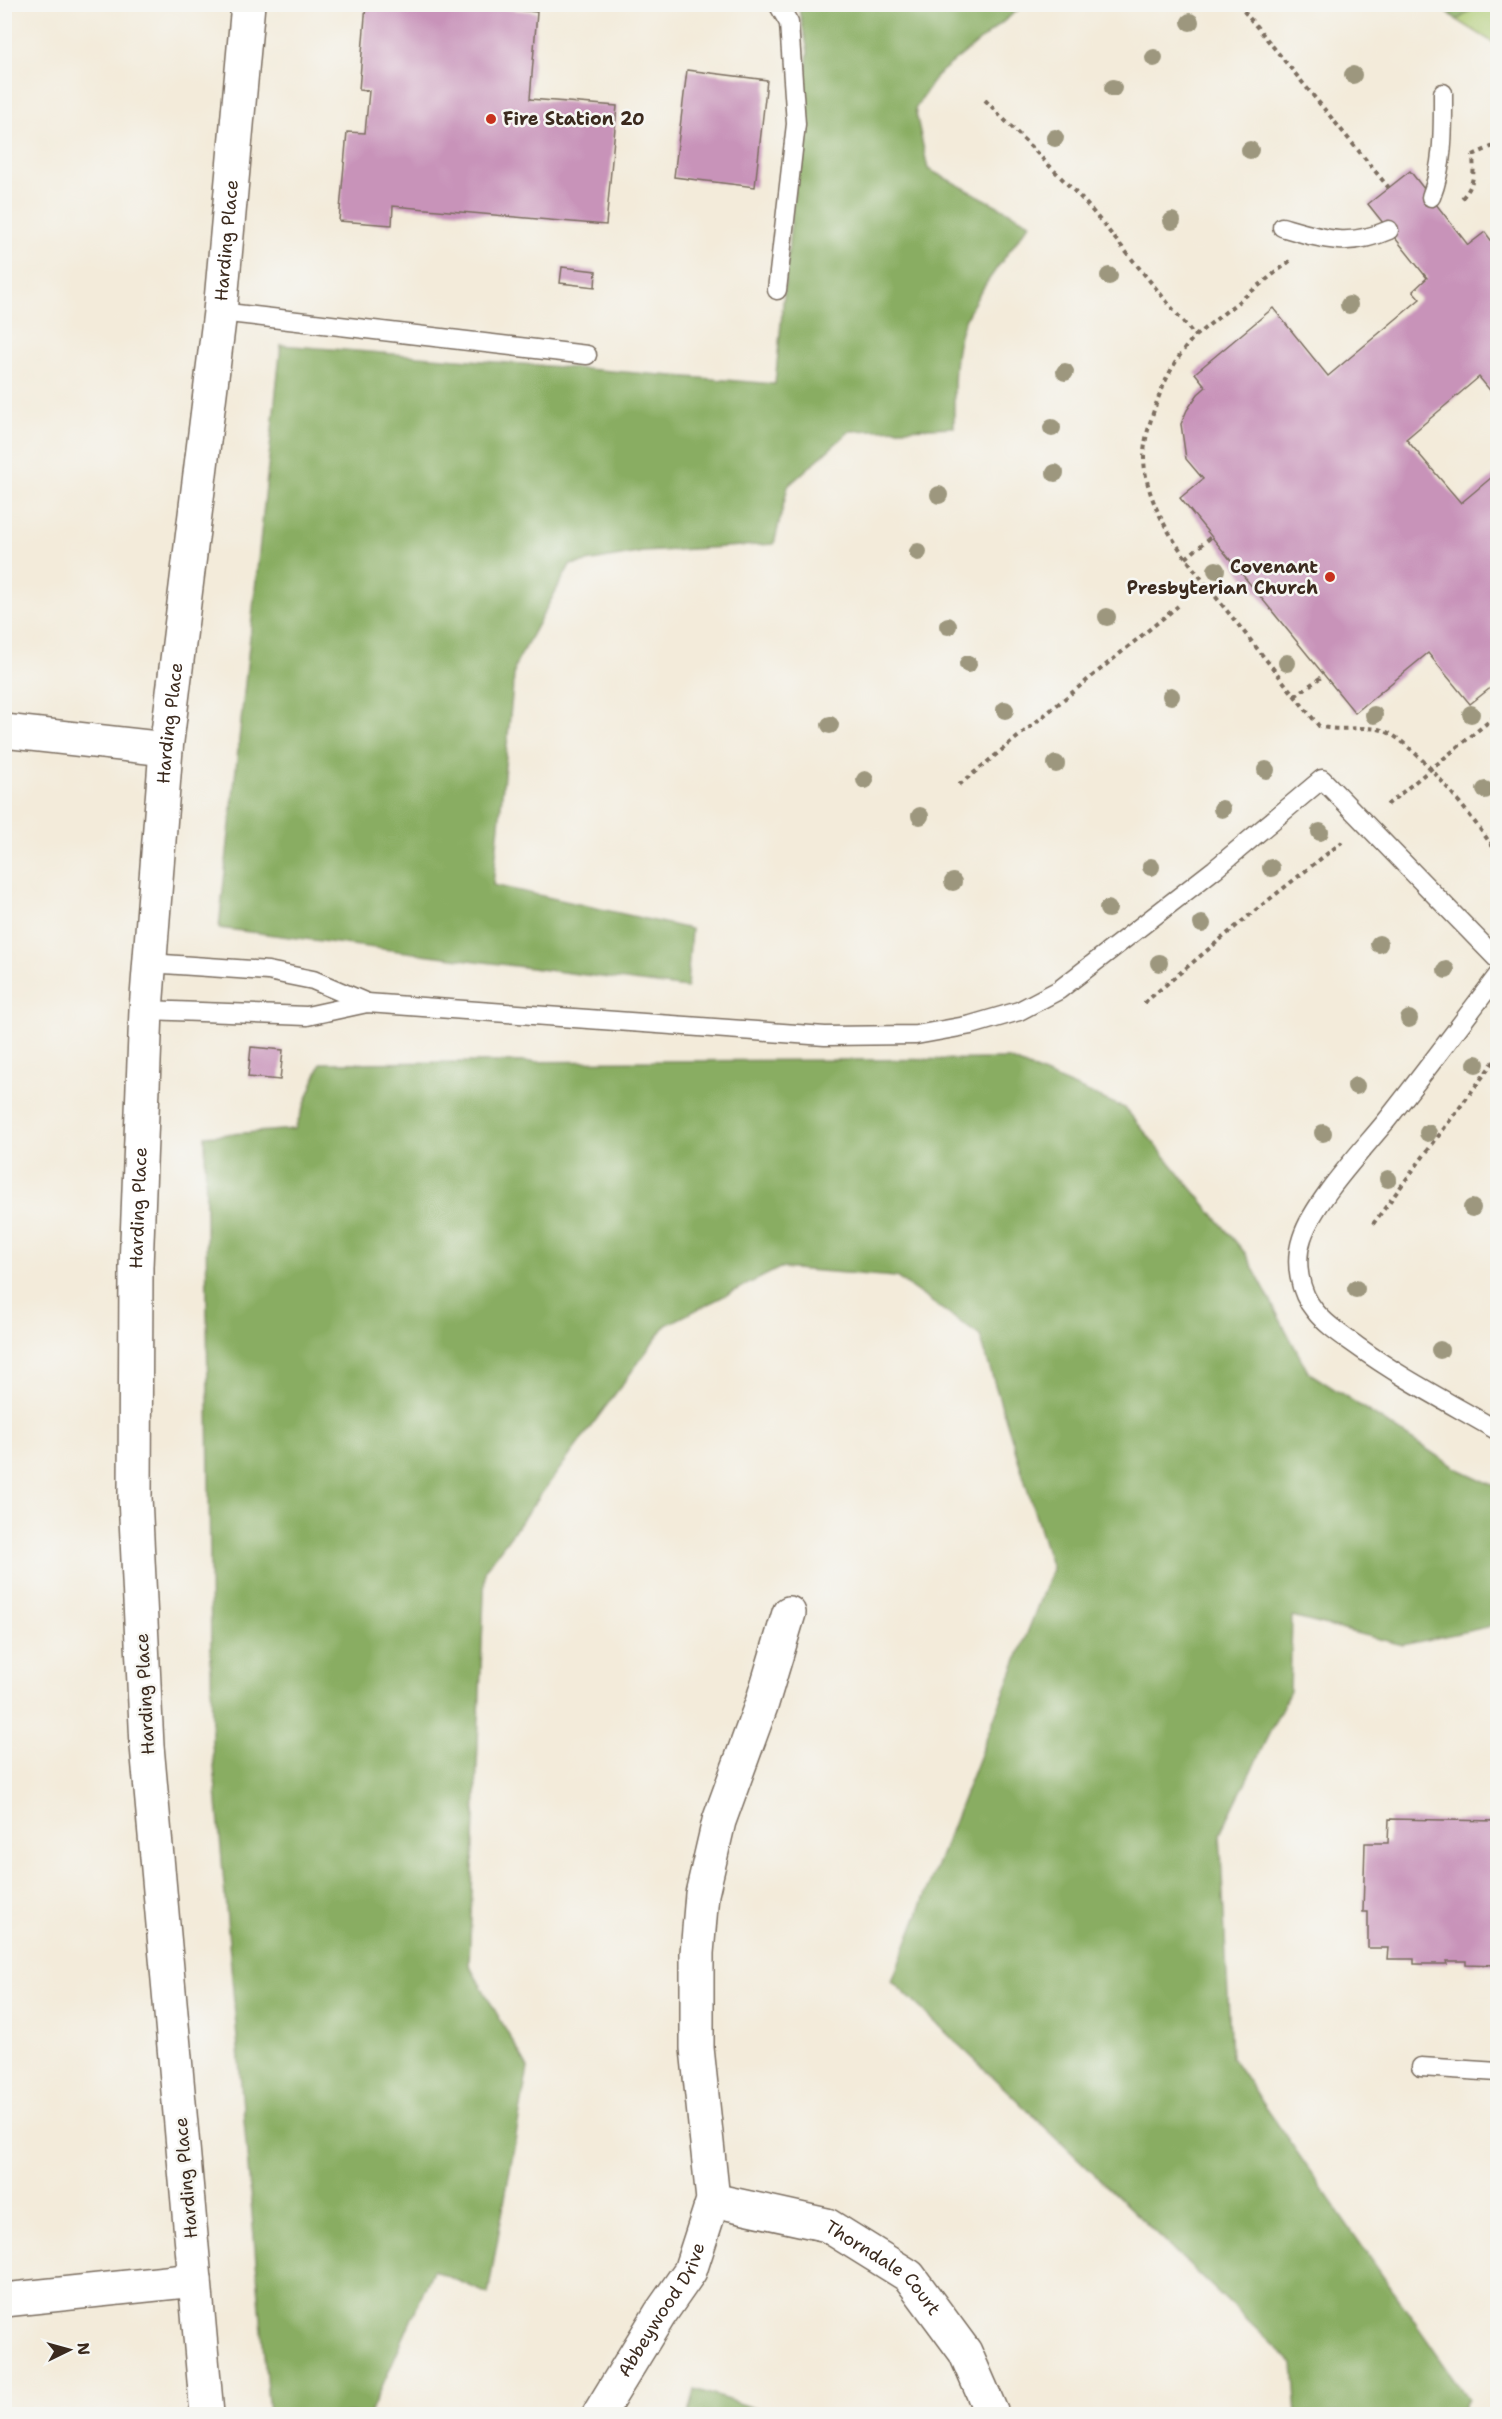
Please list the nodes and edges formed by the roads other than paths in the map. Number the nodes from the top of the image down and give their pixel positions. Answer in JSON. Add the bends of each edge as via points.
{"nodes":[{"id":1,"x":248,"y":4,"type":"edge"},
{"id":2,"x":778,"y":4,"type":"edge"},
{"id":3,"x":1443,"y":93,"type":"dead end"},
{"id":4,"x":1431,"y":197,"type":"dead end"},
{"id":5,"x":1282,"y":227,"type":"dead end"},
{"id":6,"x":1389,"y":230,"type":"dead end"},
{"id":7,"x":777,"y":290,"type":"dead end"},
{"id":8,"x":220,"y":312,"type":"junction"},
{"id":9,"x":587,"y":355,"type":"dead end"},
{"id":10,"x":4,"y":731,"type":"edge"},
{"id":11,"x":166,"y":748,"type":"junction"},
{"id":12,"x":1497,"y":960,"type":"edge"},
{"id":13,"x":149,"y":963,"type":"junction"},
{"id":14,"x":1497,"y":975,"type":"edge"},
{"id":15,"x":367,"y":1003,"type":"junction"},
{"id":16,"x":146,"y":1010,"type":"junction"},
{"id":17,"x":1497,"y":1431,"type":"edge"},
{"id":18,"x":789,"y":1613,"type":"dead end"},
{"id":19,"x":1421,"y":2067,"type":"dead end"},
{"id":20,"x":1497,"y":2072,"type":"edge"},
{"id":21,"x":713,"y":2200,"type":"junction"},
{"id":22,"x":195,"y":2280,"type":"junction"},
{"id":23,"x":4,"y":2300,"type":"edge"},
{"id":24,"x":207,"y":2415,"type":"edge"},
{"id":25,"x":599,"y":2415,"type":"edge"},
{"id":26,"x":992,"y":2415,"type":"edge"}],
"edges":[{"from":1,"to":8,"type":"main road","name":"Harding Place"},
{"from":2,"to":7,"type":"lane","via":[[789,23],[796,124]]},
{"from":3,"to":4,"type":"lane","via":[[1443,137]]},
{"from":5,"to":6,"type":"lane","via":[[1349,242]]},
{"from":8,"to":9,"type":"lane"},
{"from":8,"to":11,"type":"main road","name":"Harding Place"},
{"from":10,"to":11,"type":"main road"},
{"from":11,"to":13,"type":"main road","name":"Harding Place"},
{"from":12,"to":15,"type":"lane","via":[[1322,779],[1215,869],[1059,990],[1019,1011],[971,1025],[916,1035],[825,1036]]},
{"from":13,"to":15,"type":"lane","via":[[268,971],[313,980]]},
{"from":13,"to":16,"type":"main road","name":"Harding Place"},
{"from":14,"to":17,"type":"lane","via":[[1330,1190],[1308,1224],[1298,1258],[1300,1280],[1308,1298],[1315,1311],[1337,1332],[1376,1360]]},
{"from":15,"to":16,"type":"lane","via":[[307,1016]]},
{"from":16,"to":22,"type":"main road","name":"Harding Place","via":[[136,1267],[136,1509],[147,1746]]},
{"from":18,"to":21,"type":"main road","via":[[762,1703],[719,1821],[702,1894],[697,2048]]},
{"from":19,"to":20,"type":"lane"},
{"from":21,"to":25,"type":"main road","name":"Abbeywood Drive","via":[[690,2271]]},
{"from":21,"to":26,"type":"main road","name":"Thorndale Court","via":[[827,2224],[909,2276],[965,2352]]},
{"from":22,"to":23,"type":"main road"},
{"from":22,"to":24,"type":"main road","name":"Harding Place"}]}
